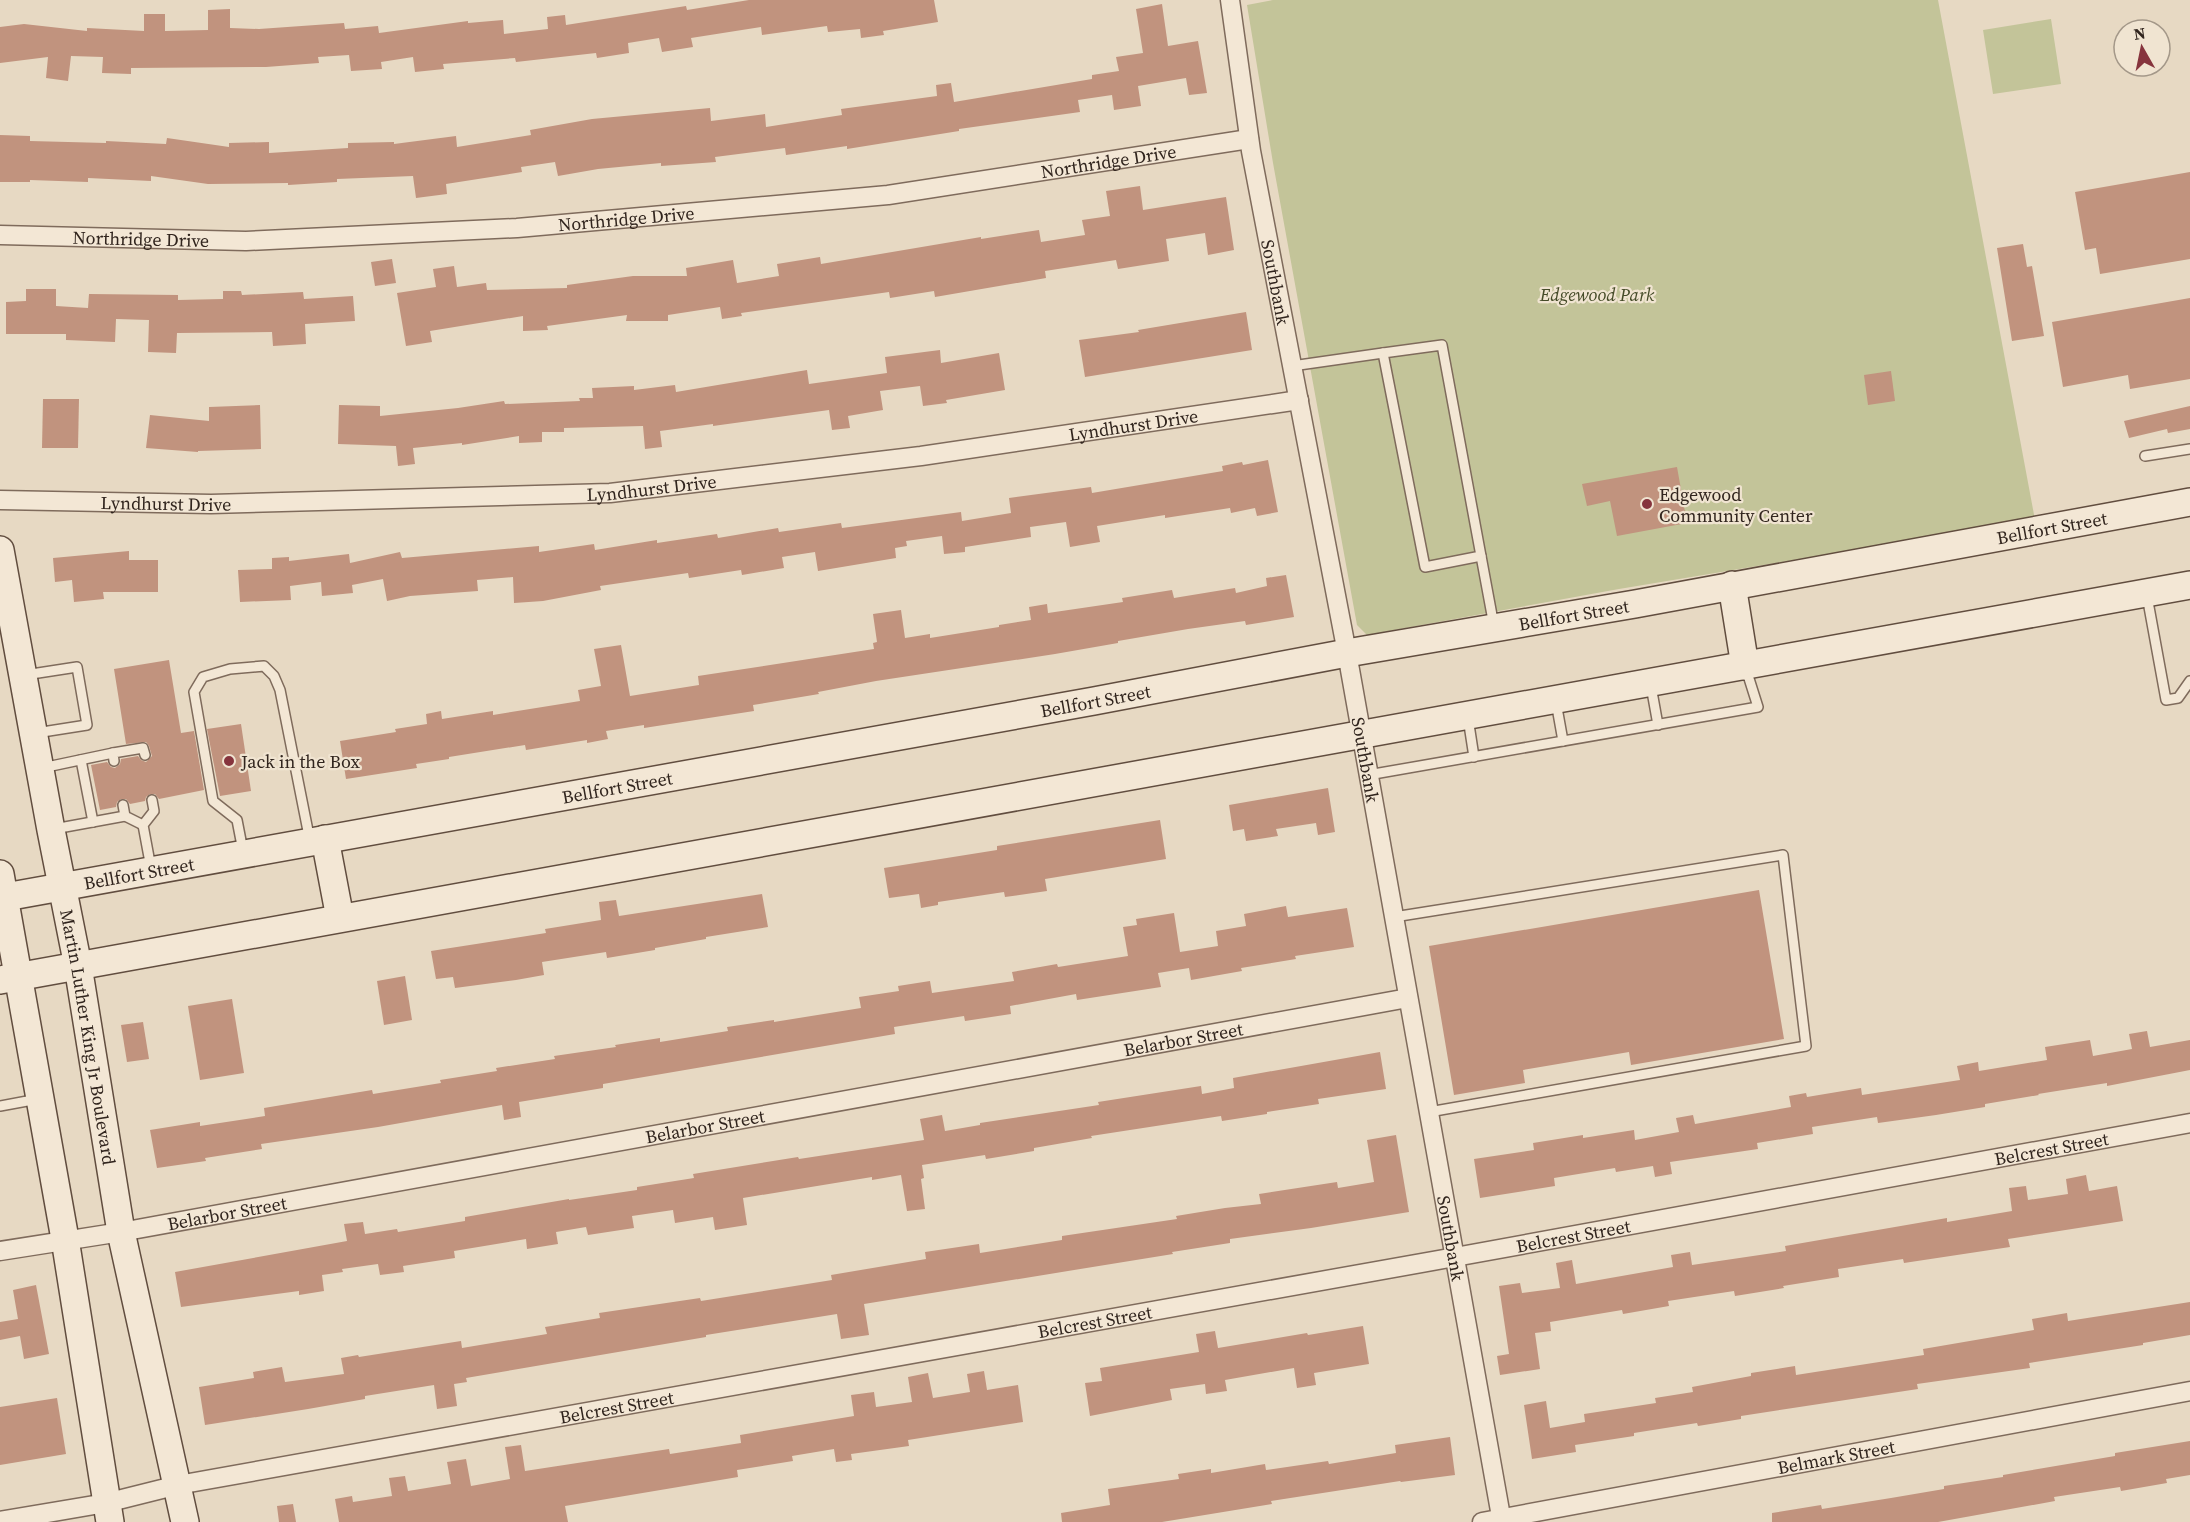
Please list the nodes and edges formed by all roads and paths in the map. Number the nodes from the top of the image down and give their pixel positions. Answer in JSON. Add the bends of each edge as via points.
{"nodes":[{"id":1,"x":1230,"y":0,"type":"edge"},
{"id":2,"x":1249,"y":139,"type":"junction"},
{"id":3,"x":0,"y":235,"type":"edge"},
{"id":4,"x":1383,"y":353,"type":"junction"},
{"id":5,"x":1292,"y":366,"type":"junction"},
{"id":6,"x":1299,"y":400,"type":"junction"},
{"id":7,"x":2190,"y":449,"type":"edge"},
{"id":8,"x":2145,"y":456,"type":"dead end"},
{"id":9,"x":0,"y":500,"type":"edge"},
{"id":10,"x":2190,"y":502,"type":"edge"},
{"id":11,"x":0,"y":550,"type":"edge"},
{"id":12,"x":1481,"y":556,"type":"junction"},
{"id":13,"x":1732,"y":585,"type":"junction"},
{"id":14,"x":2190,"y":585,"type":"edge"},
{"id":15,"x":2147,"y":593,"type":"junction"},
{"id":16,"x":1495,"y":628,"type":"junction"},
{"id":17,"x":1347,"y":653,"type":"junction"},
{"id":18,"x":1745,"y":666,"type":"junction"},
{"id":19,"x":23,"y":676,"type":"junction"},
{"id":20,"x":2190,"y":681,"type":"edge"},
{"id":21,"x":1651,"y":683,"type":"junction"},
{"id":22,"x":1555,"y":700,"type":"junction"},
{"id":23,"x":1467,"y":716,"type":"junction"},
{"id":24,"x":1658,"y":725,"type":"junction"},
{"id":25,"x":33,"y":734,"type":"junction"},
{"id":26,"x":1361,"y":735,"type":"junction"},
{"id":27,"x":1563,"y":741,"type":"junction"},
{"id":28,"x":144,"y":755,"type":"dead end"},
{"id":29,"x":1474,"y":756,"type":"junction"},
{"id":30,"x":81,"y":760,"type":"junction"},
{"id":31,"x":39,"y":768,"type":"junction"},
{"id":32,"x":1368,"y":775,"type":"junction"},
{"id":33,"x":152,"y":800,"type":"dead end"},
{"id":34,"x":123,"y":806,"type":"dead end"},
{"id":35,"x":125,"y":816,"type":"junction"},
{"id":36,"x":93,"y":822,"type":"junction"},
{"id":37,"x":143,"y":825,"type":"junction"},
{"id":38,"x":51,"y":830,"type":"junction"},
{"id":39,"x":318,"y":841,"type":"junction"},
{"id":40,"x":243,"y":854,"type":"junction"},
{"id":41,"x":152,"y":870,"type":"junction"},
{"id":42,"x":63,"y":886,"type":"junction"},
{"id":43,"x":2,"y":890,"type":"edge"},
{"id":44,"x":340,"y":918,"type":"junction"},
{"id":45,"x":1394,"y":918,"type":"junction"},
{"id":46,"x":78,"y":966,"type":"junction"},
{"id":47,"x":9,"y":979,"type":"edge"},
{"id":48,"x":1408,"y":998,"type":"junction"},
{"id":49,"x":40,"y":1099,"type":"junction"},
{"id":50,"x":0,"y":1106,"type":"edge"},
{"id":51,"x":1429,"y":1112,"type":"junction"},
{"id":52,"x":2190,"y":1122,"type":"edge"},
{"id":53,"x":121,"y":1232,"type":"junction"},
{"id":54,"x":65,"y":1239,"type":"junction"},
{"id":55,"x":0,"y":1251,"type":"edge"},
{"id":56,"x":1455,"y":1257,"type":"junction"},
{"id":57,"x":2190,"y":1391,"type":"edge"},
{"id":58,"x":178,"y":1485,"type":"junction"},
{"id":59,"x":108,"y":1512,"type":"edge"},
{"id":60,"x":1502,"y":1520,"type":"edge"},
{"id":61,"x":0,"y":1521,"type":"edge"},
{"id":62,"x":185,"y":1522,"type":"edge"},
{"id":63,"x":1482,"y":1522,"type":"edge"}],
"edges":[{"from":1,"to":2,"type":"street","name":"Southbank"},
{"from":2,"to":3,"type":"street","name":"Northridge Drive","via":[[888,195],[517,228],[246,241]]},
{"from":2,"to":5,"type":"street","name":"Southbank"},
{"from":4,"to":5,"type":"lane"},
{"from":4,"to":12,"type":"lane","via":[[1442,345]]},
{"from":4,"to":12,"type":"lane","via":[[1425,567]]},
{"from":5,"to":6,"type":"street","name":"Southbank"},
{"from":6,"to":9,"type":"street","name":"Lyndhurst Drive","via":[[921,456],[610,493],[212,504]]},
{"from":6,"to":17,"type":"street","name":"Southbank"},
{"from":7,"to":8,"type":"lane"},
{"from":10,"to":13,"type":"main road","name":"Bellfort Street"},
{"from":11,"to":19,"type":"main road","name":"Martin Luther King Jr Boulevard"},
{"from":12,"to":16,"type":"lane"},
{"from":13,"to":16,"type":"main road","name":"Bellfort Street"},
{"from":13,"to":18,"type":"main road"},
{"from":14,"to":15,"type":"main road"},
{"from":15,"to":18,"type":"main road"},
{"from":15,"to":20,"type":"lane","via":[[2166,700],[2178,699]]},
{"from":16,"to":17,"type":"main road","name":"Bellfort Street"},
{"from":17,"to":26,"type":"street","name":"Southbank"},
{"from":17,"to":39,"type":"main road","name":"Bellfort Street"},
{"from":18,"to":21,"type":"main road"},
{"from":18,"to":24,"type":"lane","via":[[1758,707]]},
{"from":19,"to":25,"type":"main road","name":"Martin Luther King Jr Boulevard"},
{"from":19,"to":25,"type":"lane","via":[[77,667],[87,725]]},
{"from":21,"to":22,"type":"main road"},
{"from":21,"to":24,"type":"lane"},
{"from":22,"to":23,"type":"main road"},
{"from":22,"to":27,"type":"lane"},
{"from":23,"to":26,"type":"main road"},
{"from":23,"to":29,"type":"lane"},
{"from":24,"to":27,"type":"lane"},
{"from":25,"to":31,"type":"main road","name":"Martin Luther King Jr Boulevard"},
{"from":26,"to":32,"type":"street","name":"Southbank"},
{"from":26,"to":44,"type":"main road"},
{"from":27,"to":29,"type":"lane"},
{"from":28,"to":30,"type":"lane","via":[[143,748],[114,757]]},
{"from":29,"to":32,"type":"lane"},
{"from":30,"to":31,"type":"lane"},
{"from":30,"to":36,"type":"lane"},
{"from":31,"to":38,"type":"main road","name":"Martin Luther King Jr Boulevard"},
{"from":32,"to":45,"type":"street","name":"Southbank"},
{"from":33,"to":37,"type":"lane","via":[[154,811]]},
{"from":34,"to":35,"type":"lane"},
{"from":35,"to":36,"type":"lane"},
{"from":35,"to":37,"type":"lane"},
{"from":36,"to":38,"type":"lane"},
{"from":37,"to":41,"type":"lane"},
{"from":38,"to":42,"type":"main road","name":"Martin Luther King Jr Boulevard"},
{"from":39,"to":40,"type":"main road","name":"Bellfort Street"},
{"from":39,"to":40,"type":"lane","via":[[274,676],[264,666],[230,669],[203,677],[194,692],[213,801],[237,820]]},
{"from":39,"to":44,"type":"main road"},
{"from":40,"to":41,"type":"main road","name":"Bellfort Street"},
{"from":41,"to":42,"type":"main road","name":"Bellfort Street"},
{"from":42,"to":43,"type":"main road","name":"Bellfort Street"},
{"from":42,"to":46,"type":"main road","name":"Martin Luther King Jr Boulevard"},
{"from":43,"to":47,"type":"main road"},
{"from":44,"to":46,"type":"main road"},
{"from":45,"to":48,"type":"street","name":"Southbank"},
{"from":45,"to":51,"type":"lane","via":[[1783,855],[1806,1046]]},
{"from":46,"to":47,"type":"main road"},
{"from":46,"to":53,"type":"main road","name":"Martin Luther King Jr Boulevard"},
{"from":47,"to":49,"type":"main road"},
{"from":48,"to":51,"type":"street","name":"Southbank"},
{"from":48,"to":53,"type":"street","name":"Belarbor Street"},
{"from":49,"to":50,"type":"lane"},
{"from":49,"to":54,"type":"main road"},
{"from":51,"to":56,"type":"street","name":"Southbank"},
{"from":52,"to":56,"type":"street","name":"Belcrest Street"},
{"from":53,"to":54,"type":"street","name":"Belarbor Street"},
{"from":53,"to":58,"type":"main road","name":"Martin Luther King Jr Boulevard"},
{"from":54,"to":55,"type":"street","name":"Belarbor Street"},
{"from":54,"to":59,"type":"main road"},
{"from":56,"to":58,"type":"street","name":"Belcrest Street"},
{"from":56,"to":60,"type":"street","name":"Southbank"},
{"from":57,"to":60,"type":"street","name":"Belmark Street"},
{"from":58,"to":59,"type":"street","name":"Belcrest Street"},
{"from":58,"to":62,"type":"main road","name":"Martin Luther King Jr Boulevard"},
{"from":59,"to":61,"type":"street","name":"Belcrest Street"},
{"from":60,"to":63,"type":"street","name":"Belmark Street"}]}
